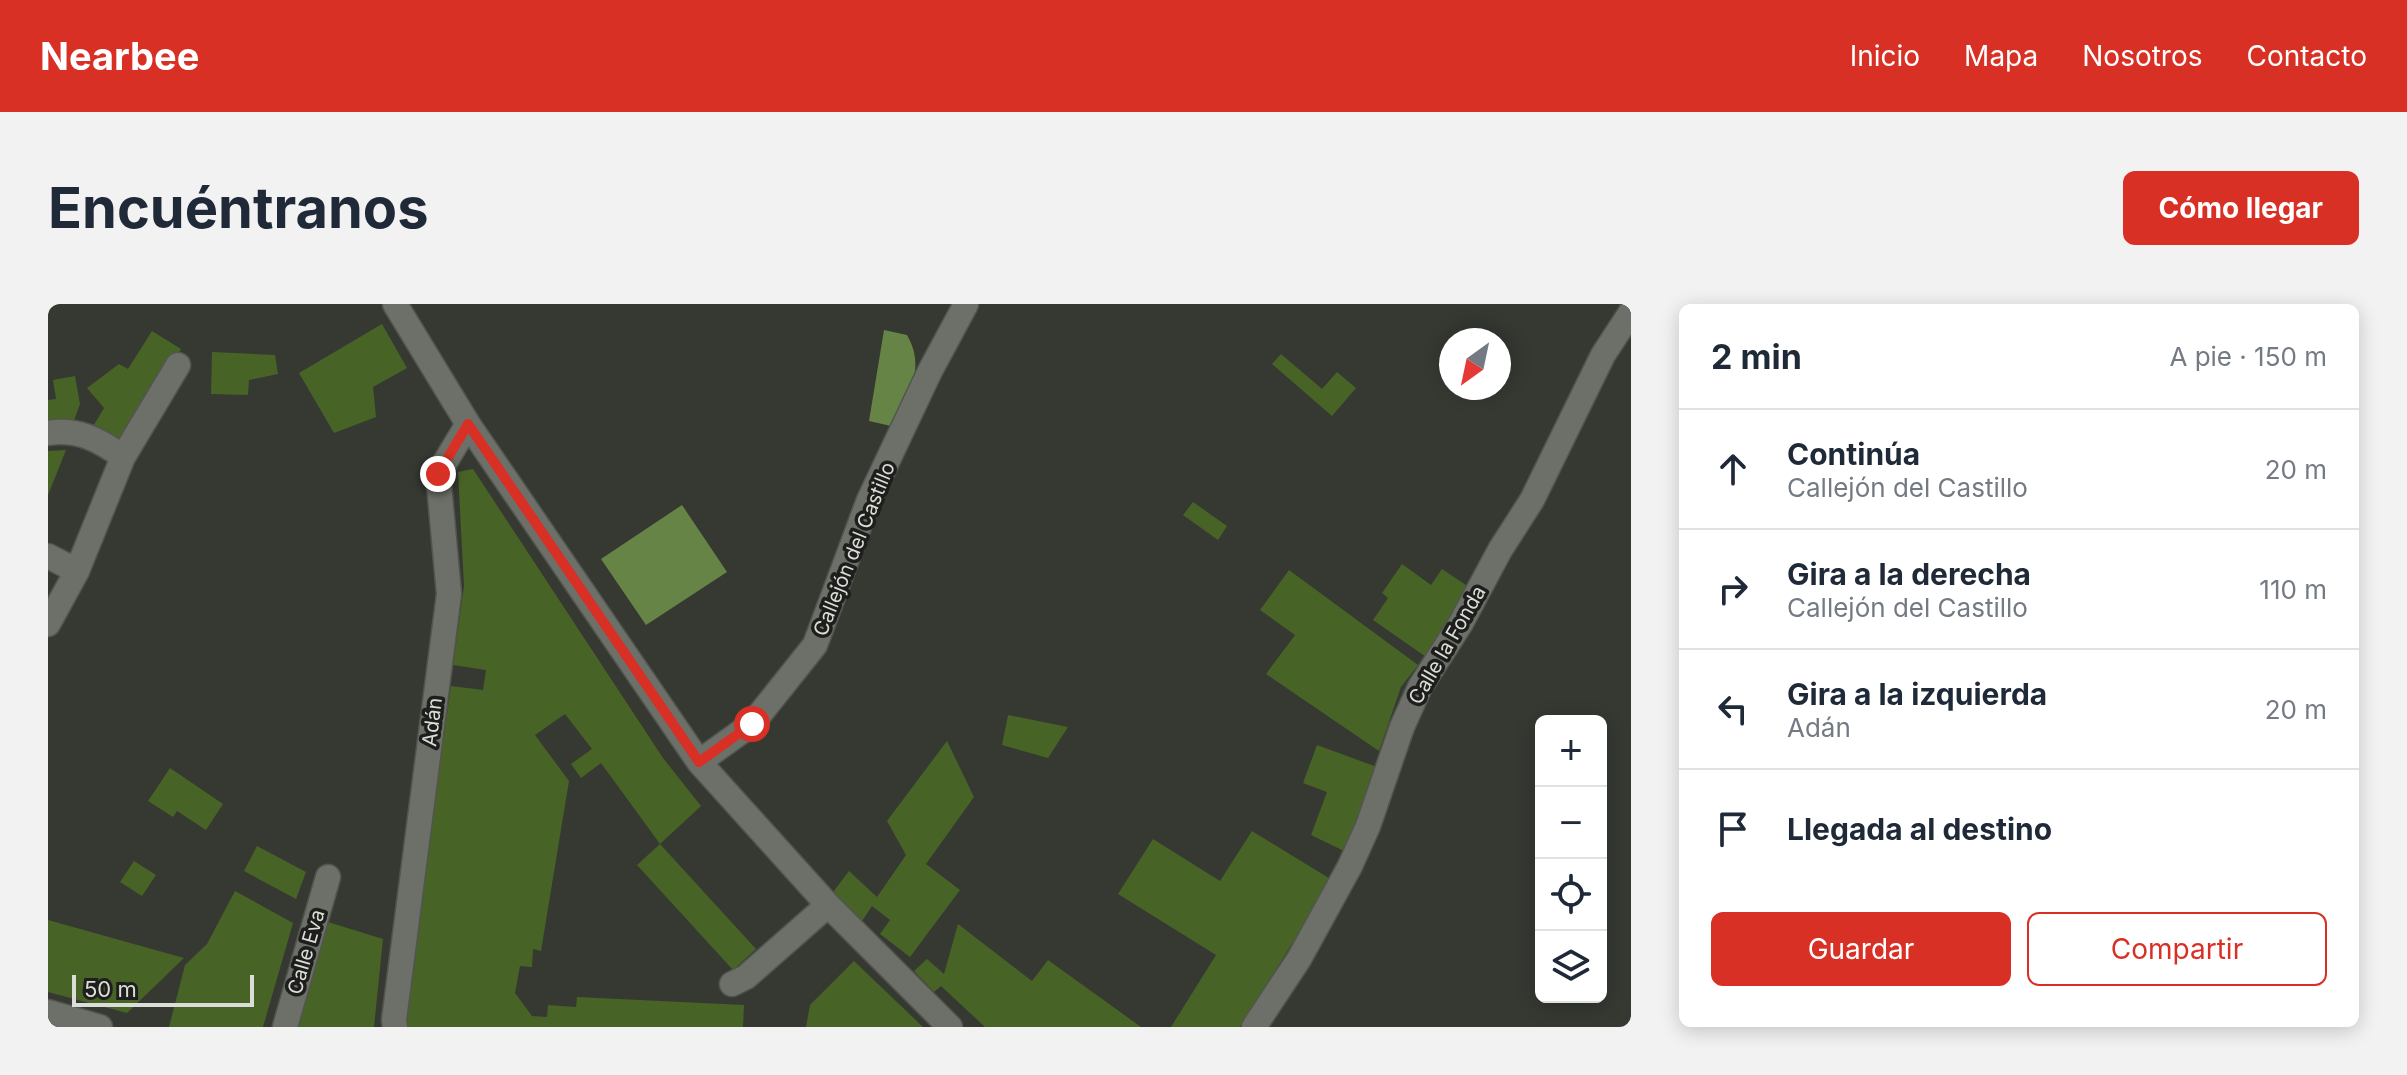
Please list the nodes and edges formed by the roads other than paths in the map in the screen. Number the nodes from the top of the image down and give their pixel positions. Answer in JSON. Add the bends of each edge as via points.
{"nodes":[{"id":1,"x":395,"y":304,"type":"edge"},
{"id":2,"x":966,"y":304,"type":"edge"},
{"id":3,"x":1631,"y":312,"type":"edge"},
{"id":4,"x":178,"y":365,"type":"dead end"},
{"id":5,"x":468,"y":424,"type":"junction"},
{"id":6,"x":48,"y":433,"type":"edge"},
{"id":7,"x":123,"y":457,"type":"junction"},
{"id":8,"x":48,"y":556,"type":"edge"},
{"id":9,"x":77,"y":571,"type":"junction"},
{"id":10,"x":48,"y":624,"type":"edge"},
{"id":11,"x":699,"y":762,"type":"junction"},
{"id":12,"x":328,"y":877,"type":"dead end"},
{"id":13,"x":828,"y":905,"type":"junction"},
{"id":14,"x":732,"y":984,"type":"dead end"},
{"id":15,"x":48,"y":1012,"type":"edge"},
{"id":16,"x":100,"y":1027,"type":"edge"},
{"id":17,"x":285,"y":1027,"type":"edge"},
{"id":18,"x":395,"y":1027,"type":"edge"},
{"id":19,"x":950,"y":1027,"type":"edge"},
{"id":20,"x":1254,"y":1027,"type":"edge"}],
"edges":[{"from":1,"to":5,"type":"street"},
{"from":2,"to":11,"type":"street","name":"Callejón del Castillo","via":[[869,500],[815,645],[752,724]]},
{"from":3,"to":20,"type":"street","name":"Calle la Fonda","via":[[1603,355],[1532,500],[1420,687],[1350,866]]},
{"from":4,"to":7,"type":"street"},
{"from":5,"to":11,"type":"street"},
{"from":5,"to":18,"type":"street","name":"Adán","via":[[438,474],[449,594]]},
{"from":6,"to":7,"type":"street","via":[[65,430],[101,441]]},
{"from":7,"to":9,"type":"street"},
{"from":8,"to":9,"type":"street"},
{"from":9,"to":10,"type":"street"},
{"from":11,"to":13,"type":"street"},
{"from":12,"to":17,"type":"street","name":"Calle Eva"},
{"from":13,"to":14,"type":"street"},
{"from":13,"to":19,"type":"street"},
{"from":15,"to":16,"type":"street"}]}
